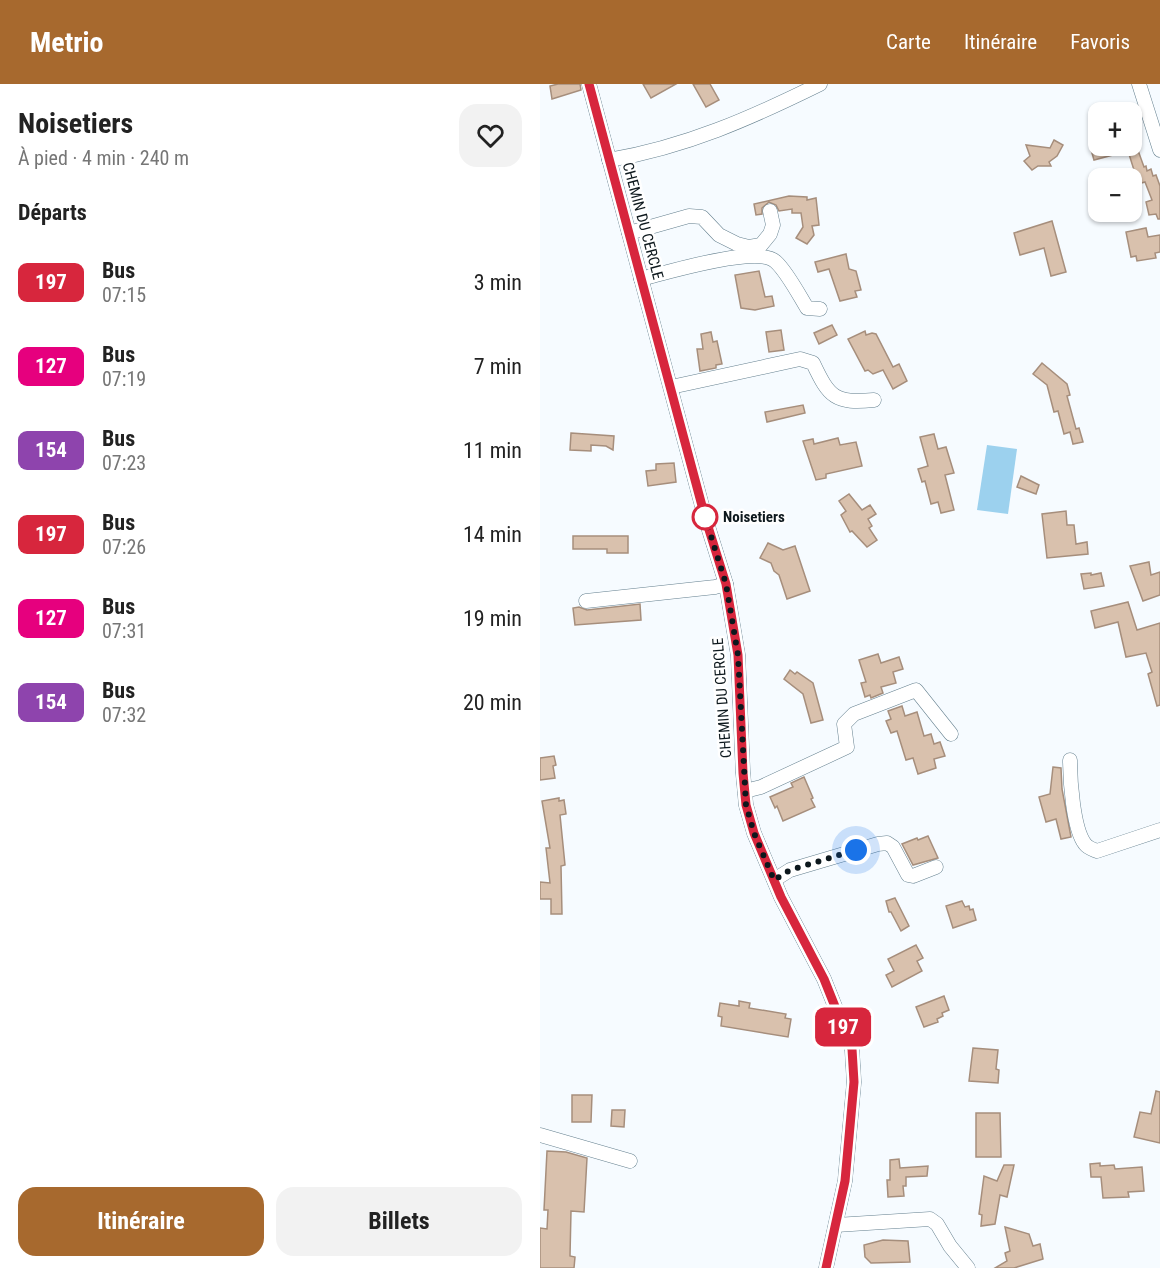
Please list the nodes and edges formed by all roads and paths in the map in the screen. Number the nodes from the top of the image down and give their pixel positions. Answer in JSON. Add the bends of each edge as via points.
{"nodes":[{"id":1,"x":589,"y":84,"type":"edge"},
{"id":2,"x":820,"y":84,"type":"edge"},
{"id":3,"x":1139,"y":84,"type":"edge"},
{"id":4,"x":1160,"y":150,"type":"edge"},
{"id":5,"x":609,"y":160,"type":"junction"},
{"id":6,"x":770,"y":211,"type":"dead end"},
{"id":7,"x":629,"y":233,"type":"junction"},
{"id":8,"x":641,"y":279,"type":"junction"},
{"id":9,"x":820,"y":309,"type":"dead end"},
{"id":10,"x":671,"y":387,"type":"junction"},
{"id":11,"x":874,"y":400,"type":"dead end"},
{"id":12,"x":726,"y":584,"type":"junction"},
{"id":13,"x":586,"y":601,"type":"dead end"},
{"id":14,"x":951,"y":734,"type":"dead end"},
{"id":15,"x":1070,"y":760,"type":"dead end"},
{"id":16,"x":745,"y":791,"type":"junction"},
{"id":17,"x":1160,"y":830,"type":"edge"},
{"id":18,"x":936,"y":867,"type":"dead end"},
{"id":19,"x":774,"y":880,"type":"junction"},
{"id":20,"x":540,"y":1135,"type":"edge"},
{"id":21,"x":630,"y":1161,"type":"dead end"},
{"id":22,"x":836,"y":1225,"type":"junction"},
{"id":23,"x":826,"y":1268,"type":"edge"},
{"id":24,"x":968,"y":1268,"type":"edge"}],
"edges":[{"from":1,"to":5,"type":"street","name":"CHEMIN DU CERCLE"},
{"from":2,"to":5,"type":"street","via":[[710,134]]},
{"from":3,"to":4,"type":"street"},
{"from":5,"to":7,"type":"street","name":"CHEMIN DU CERCLE"},
{"from":6,"to":7,"type":"street","via":[[770,234],[761,245],[749,247],[719,235],[702,217],[689,216]]},
{"from":7,"to":8,"type":"street","name":"CHEMIN DU CERCLE"},
{"from":8,"to":9,"type":"street","via":[[723,258],[768,257],[776,261],[807,308]]},
{"from":8,"to":10,"type":"street","name":"CHEMIN DU CERCLE"},
{"from":10,"to":11,"type":"street","via":[[800,359],[813,363],[822,383],[834,396],[851,402]]},
{"from":10,"to":12,"type":"street","name":"CHEMIN DU CERCLE"},
{"from":12,"to":13,"type":"street"},
{"from":12,"to":16,"type":"street","name":"CHEMIN DU CERCLE","via":[[738,655]]},
{"from":14,"to":16,"type":"street","via":[[916,690],[854,714],[844,724],[847,747]]},
{"from":15,"to":17,"type":"street","via":[[1070,785],[1078,825],[1083,843],[1089,848],[1097,850]]},
{"from":16,"to":19,"type":"street","name":"CHEMIN DU CERCLE","via":[[754,833]]},
{"from":18,"to":19,"type":"street","via":[[908,875],[887,843],[790,870]]},
{"from":19,"to":22,"type":"street","name":"CHEMIN DU CERCLE","via":[[824,979],[852,1049],[854,1082],[845,1181]]},
{"from":20,"to":21,"type":"street"},
{"from":22,"to":23,"type":"street","name":"CHEMIN DU CERCLE"},
{"from":22,"to":24,"type":"street","via":[[930,1219]]}]}
